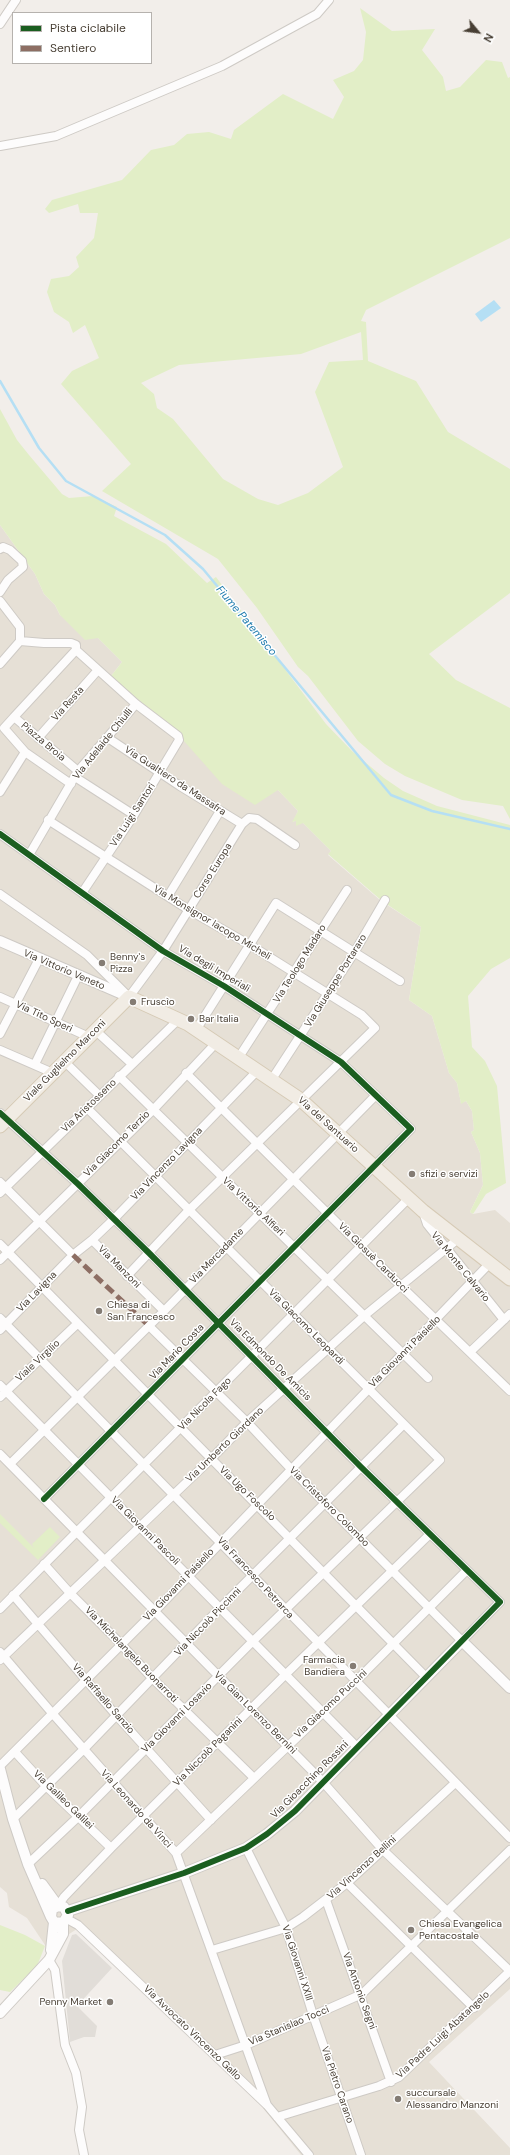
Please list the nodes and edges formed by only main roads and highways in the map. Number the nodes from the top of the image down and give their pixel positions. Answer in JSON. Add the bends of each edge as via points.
{"nodes":[{"id":1,"x":129,"y":997,"type":"joint"},
{"id":2,"x":2,"y":1119,"type":"edge"},
{"id":3,"x":510,"y":1279,"type":"edge"}],
"edges":[{"from":1,"to":2,"type":"main road","name":"Viale Guglielmo Marconi","via":[[65,1062]]},
{"from":1,"to":3,"type":"main road","name":"Via del Santuario","via":[[196,1030],[301,1100],[423,1211]]}]}
